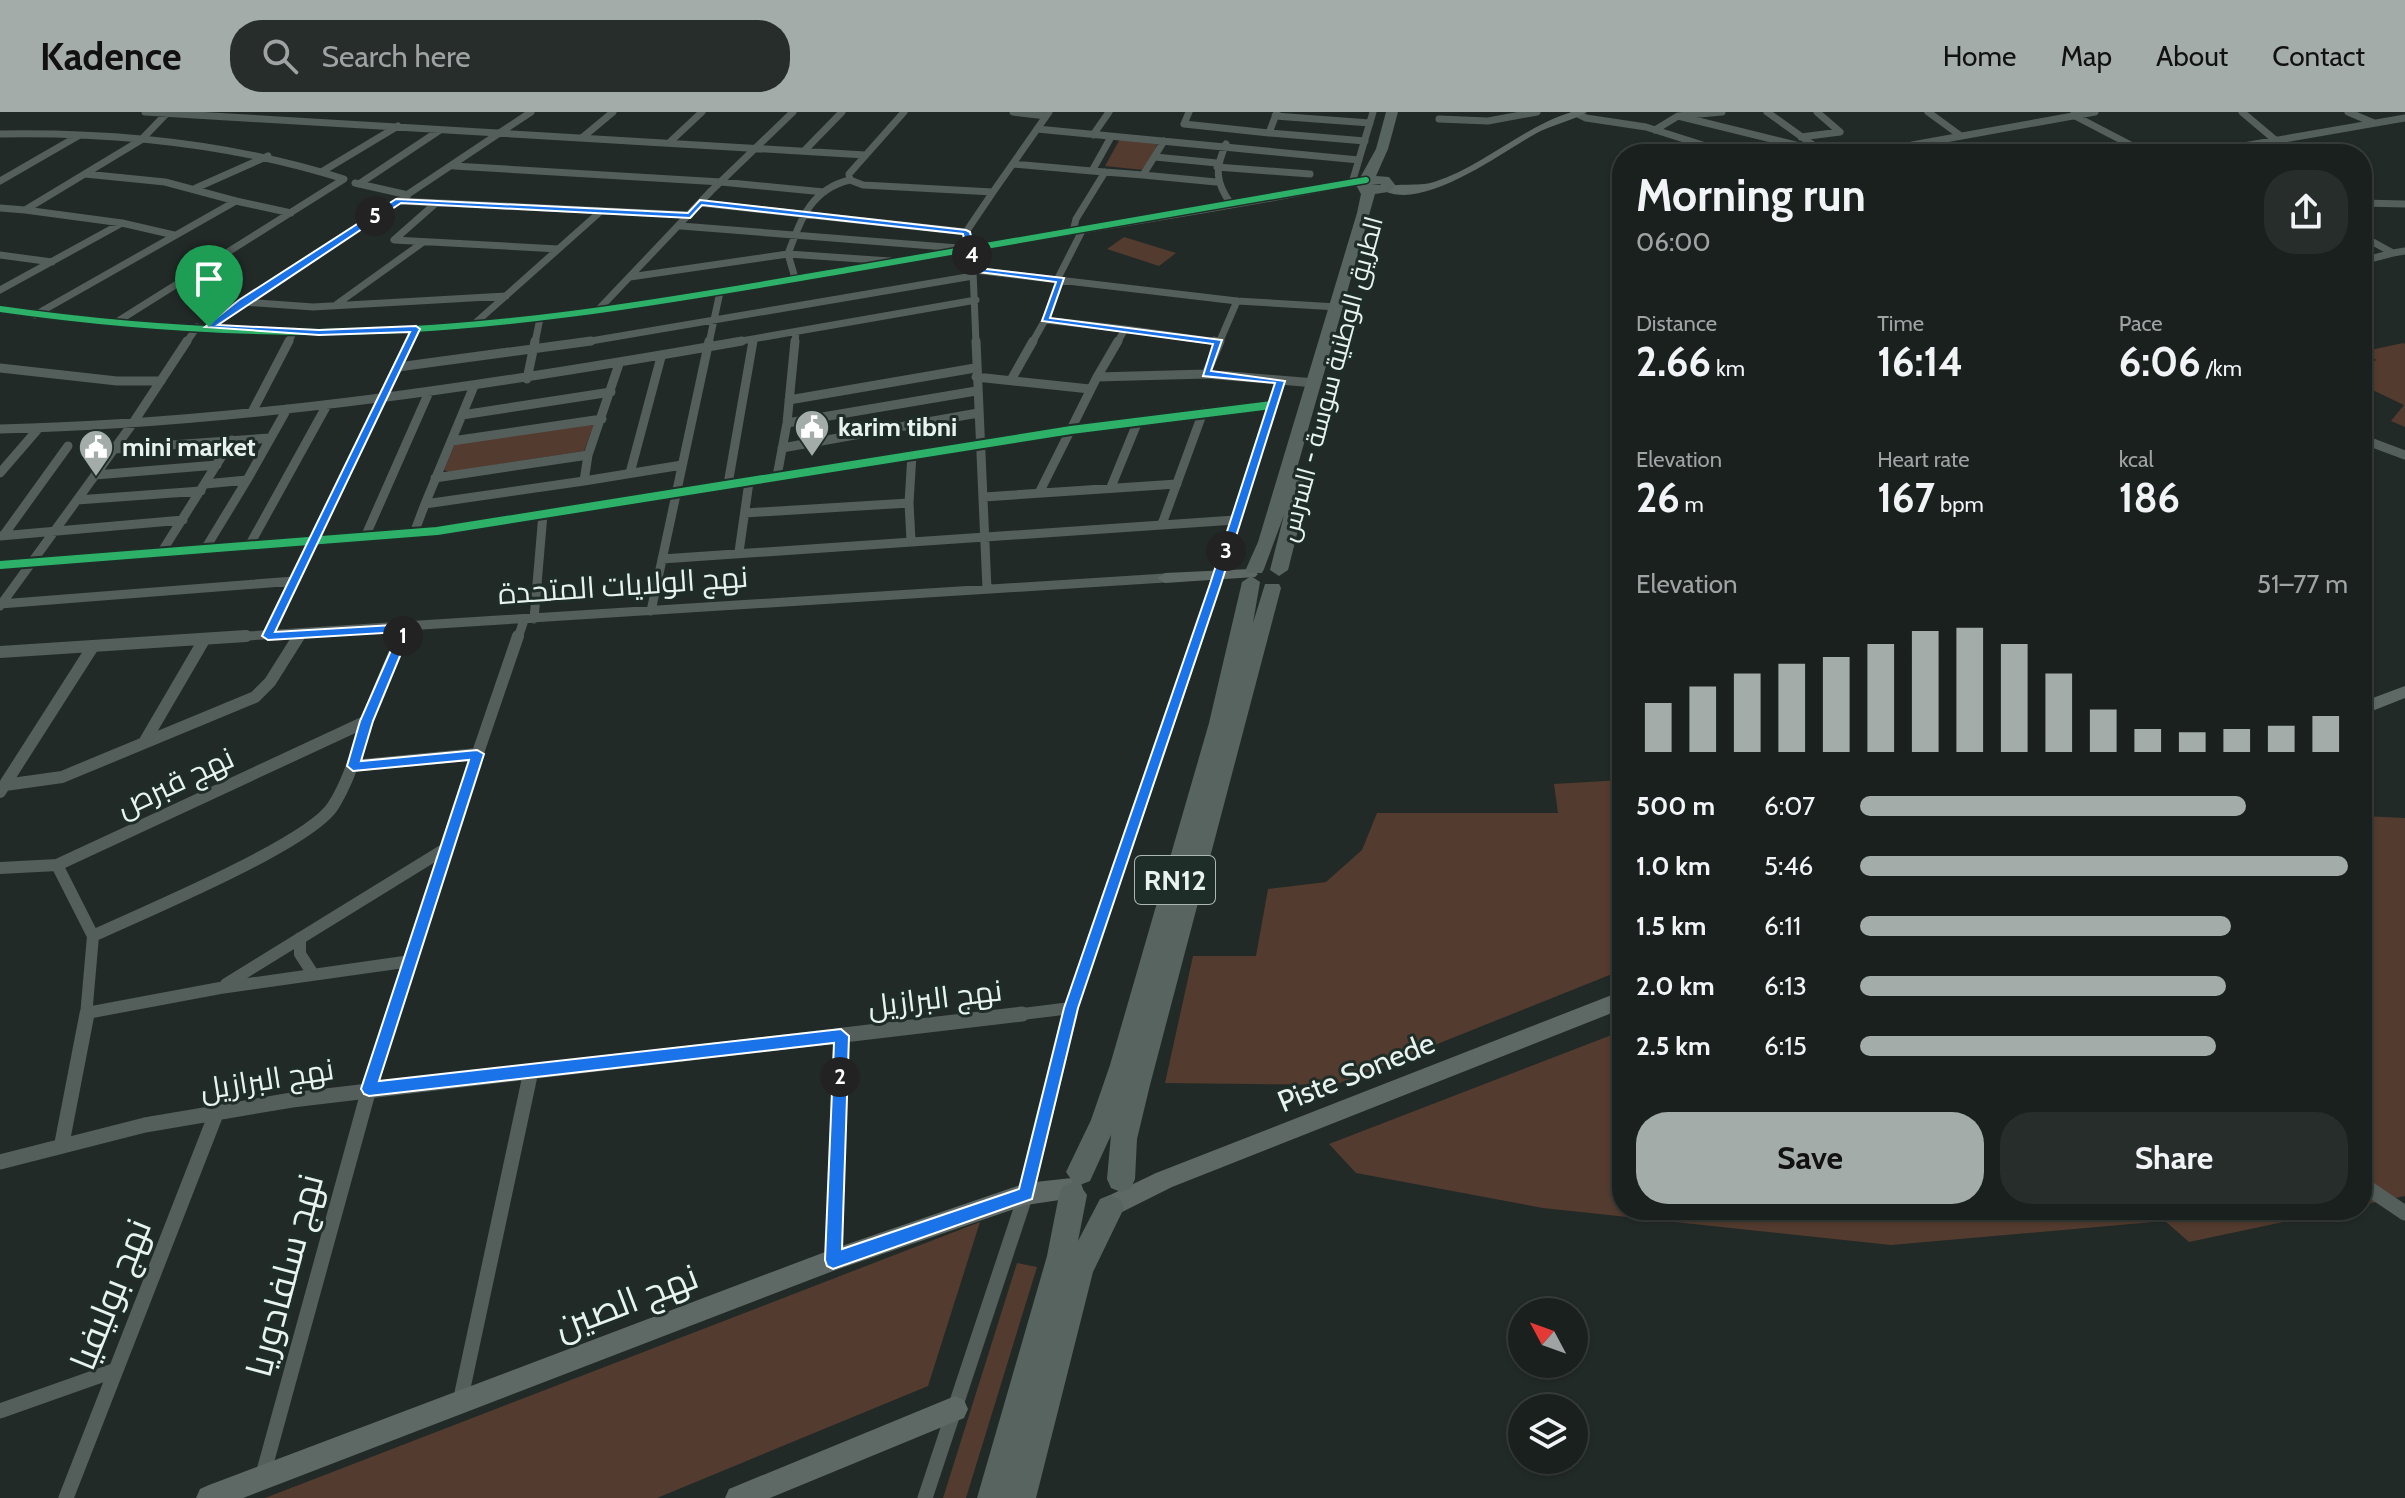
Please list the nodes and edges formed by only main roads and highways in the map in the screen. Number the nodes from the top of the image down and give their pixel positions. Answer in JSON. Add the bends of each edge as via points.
{"nodes":[{"id":1,"x":1392,"y":112,"type":"edge"},
{"id":2,"x":1404,"y":112,"type":"edge"},
{"id":3,"x":1363,"y":183,"type":"junction"},
{"id":4,"x":1386,"y":185,"type":"junction"},
{"id":5,"x":1261,"y":576,"type":"junction"},
{"id":6,"x":1075,"y":1185,"type":"junction"},
{"id":7,"x":1115,"y":1197,"type":"junction"},
{"id":8,"x":993,"y":1498,"type":"edge"},
{"id":9,"x":1020,"y":1498,"type":"edge"}],
"edges":[{"from":1,"to":3,"type":"highway","name":"الطريق الوطنية سوسة - السرس","number":"RN12","via":[[1378,161]]},
{"from":2,"to":4,"type":"highway","name":"الطريق الوطنية سوسة - السرس","number":"RN12"},
{"from":3,"to":4,"type":"highway"},
{"from":3,"to":5,"type":"highway","name":"الطريق الوطنية سوسة - السرس","number":"RN12","via":[[1368,194],[1364,213]]},
{"from":4,"to":5,"type":"highway","name":"الطريق الوطنية سوسة - السرس","number":"RN12","via":[[1303,473]]},
{"from":5,"to":6,"type":"highway","name":"الطريق الوطنية سوسة - السرس","number":"RN12","via":[[1098,1141]]},
{"from":5,"to":7,"type":"highway","name":"الطريق الوطنية سوسة - السرس","number":"RN12","via":[[1124,1139]]},
{"from":6,"to":7,"type":"highway","via":[[1081,1207],[1088,1211],[1103,1211]]},
{"from":6,"to":7,"type":"highway","via":[[1087,1167],[1103,1165],[1111,1168]]},
{"from":6,"to":8,"type":"highway","name":"الطريق الوطنية سوسة - السرس","number":"RN12","via":[[1061,1256]]},
{"from":7,"to":9,"type":"highway","name":"الطريق الوطنية سوسة - السرس","number":"RN12","via":[[1079,1269]]}]}
